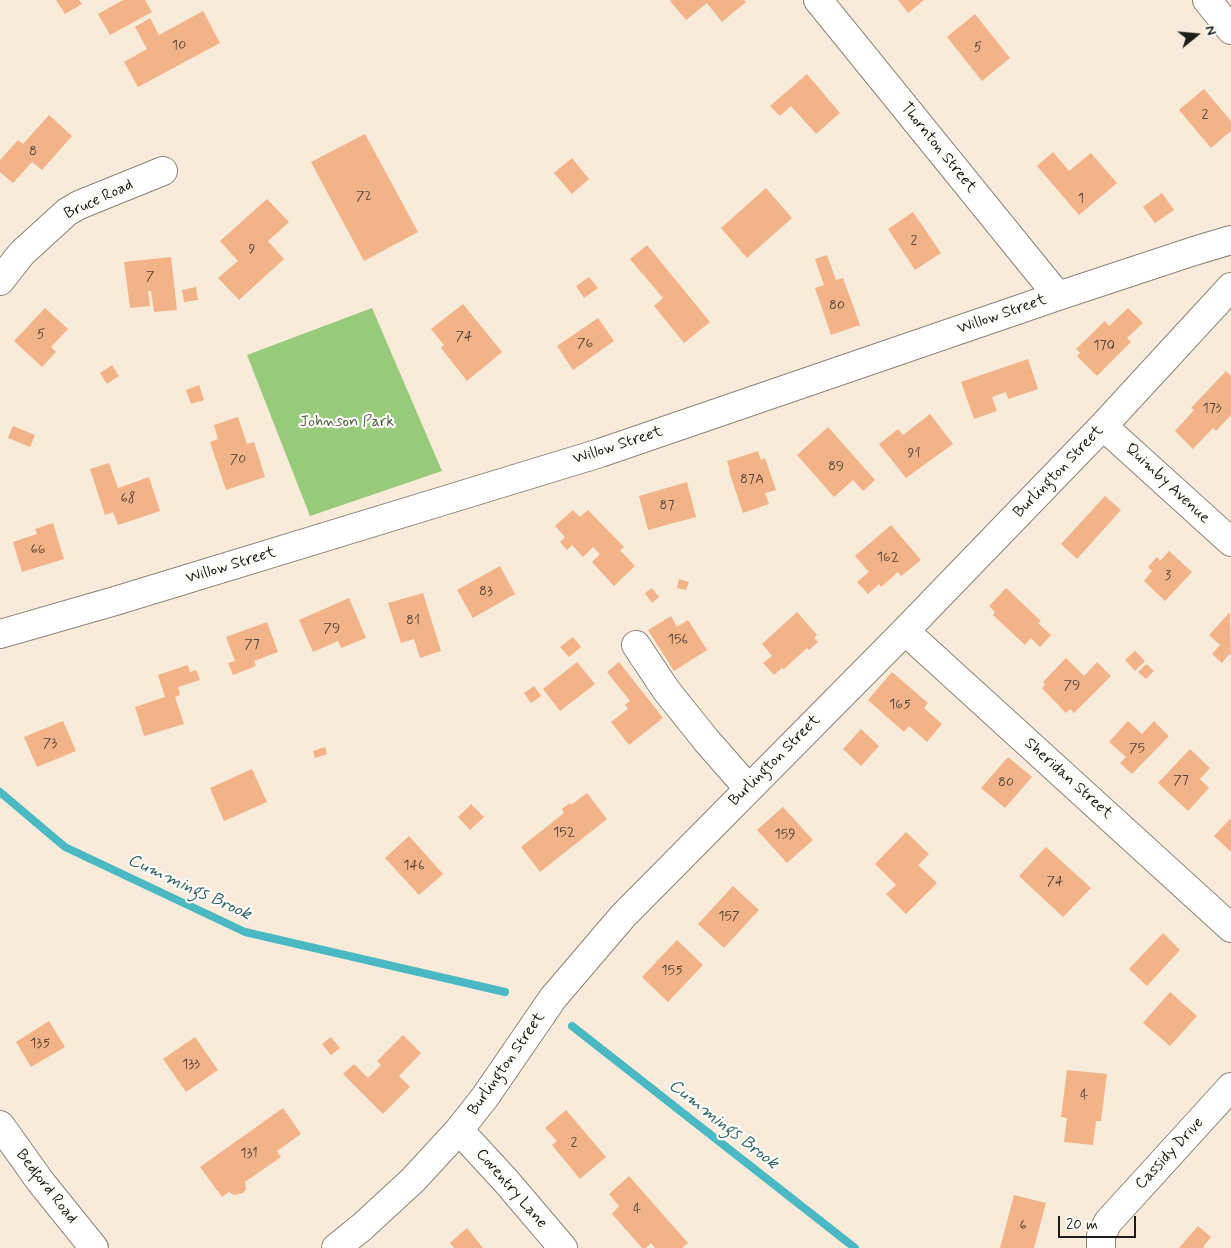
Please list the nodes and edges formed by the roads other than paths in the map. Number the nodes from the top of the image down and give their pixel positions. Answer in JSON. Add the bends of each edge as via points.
{"nodes":[{"id":1,"x":818,"y":0,"type":"edge"},
{"id":2,"x":1206,"y":0,"type":"edge"},
{"id":3,"x":1231,"y":30,"type":"edge"},
{"id":4,"x":164,"y":171,"type":"dead end"},
{"id":5,"x":1231,"y":240,"type":"edge"},
{"id":6,"x":0,"y":281,"type":"edge"},
{"id":7,"x":1231,"y":287,"type":"edge"},
{"id":8,"x":1058,"y":296,"type":"junction"},
{"id":9,"x":1104,"y":426,"type":"junction"},
{"id":10,"x":1231,"y":542,"type":"edge"},
{"id":11,"x":905,"y":631,"type":"junction"},
{"id":12,"x":0,"y":634,"type":"edge"},
{"id":13,"x":636,"y":644,"type":"dead end"},
{"id":14,"x":748,"y":788,"type":"junction"},
{"id":15,"x":1231,"y":928,"type":"edge"},
{"id":16,"x":1231,"y":1087,"type":"edge"},
{"id":17,"x":0,"y":1125,"type":"edge"},
{"id":18,"x":459,"y":1130,"type":"junction"},
{"id":19,"x":94,"y":1248,"type":"edge"},
{"id":20,"x":336,"y":1248,"type":"edge"},
{"id":21,"x":563,"y":1248,"type":"edge"},
{"id":22,"x":1101,"y":1248,"type":"edge"}],
"edges":[{"from":1,"to":8,"type":"street","name":"Thornton Street"},
{"from":2,"to":3,"type":"street"},
{"from":4,"to":6,"type":"street","name":"Bruce Road","via":[[67,212],[22,253]]},
{"from":5,"to":8,"type":"street","name":"Willow Street"},
{"from":7,"to":9,"type":"street","name":"Burlington Street"},
{"from":8,"to":12,"type":"street","name":"Willow Street","via":[[600,453]]},
{"from":9,"to":10,"type":"street","name":"Quimby Avenue"},
{"from":9,"to":11,"type":"street","name":"Burlington Street"},
{"from":11,"to":14,"type":"street","name":"Burlington Street"},
{"from":11,"to":15,"type":"street","name":"Sheridan Street"},
{"from":13,"to":14,"type":"street","via":[[666,690]]},
{"from":14,"to":18,"type":"street","name":"Burlington Street","via":[[623,916],[576,970]]},
{"from":16,"to":22,"type":"street","name":"Cassidy Drive","via":[[1108,1222]]},
{"from":17,"to":19,"type":"street","name":"Bedford Road"},
{"from":18,"to":20,"type":"street","name":"Burlington Street","via":[[413,1180]]},
{"from":18,"to":21,"type":"street","name":"Coventry Lane"}]}
